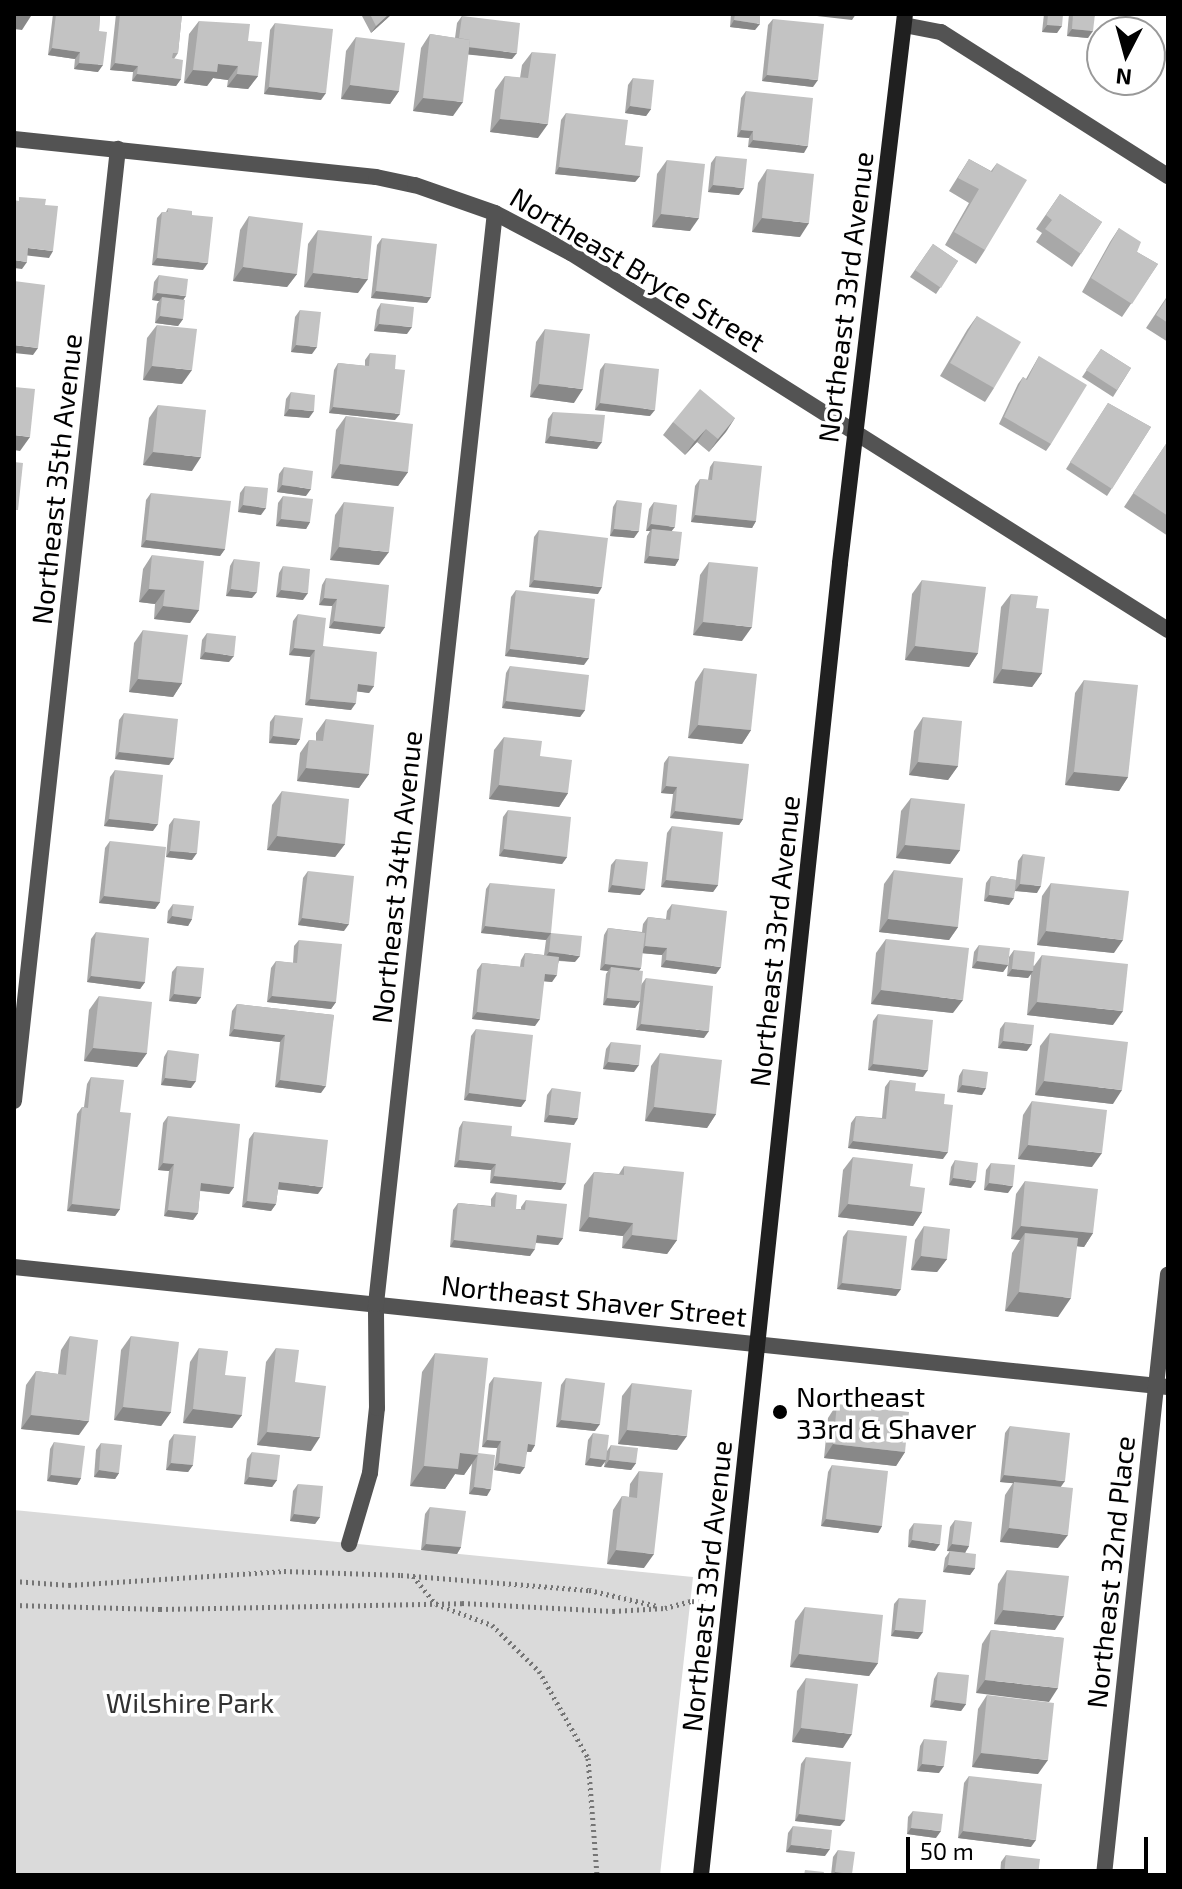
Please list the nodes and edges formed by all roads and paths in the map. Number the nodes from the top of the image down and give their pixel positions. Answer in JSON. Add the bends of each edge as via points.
{"nodes":[{"id":1,"x":904,"y":19,"type":"edge"},
{"id":2,"x":14,"y":139,"type":"edge"},
{"id":3,"x":118,"y":149,"type":"junction"},
{"id":4,"x":1168,"y":176,"type":"edge"},
{"id":5,"x":495,"y":213,"type":"junction"},
{"id":6,"x":855,"y":431,"type":"junction"},
{"id":7,"x":1168,"y":630,"type":"edge"},
{"id":8,"x":14,"y":1101,"type":"edge"},
{"id":9,"x":14,"y":1267,"type":"edge"},
{"id":10,"x":1168,"y":1274,"type":"edge"},
{"id":11,"x":376,"y":1304,"type":"junction"},
{"id":12,"x":758,"y":1343,"type":"junction"},
{"id":13,"x":1162,"y":1387,"type":"edge"},
{"id":14,"x":349,"y":1544,"type":"dead end"},
{"id":15,"x":413,"y":1575,"type":"junction"},
{"id":16,"x":14,"y":1581,"type":"edge"},
{"id":17,"x":692,"y":1601,"type":"dead end"},
{"id":18,"x":436,"y":1604,"type":"junction"},
{"id":19,"x":14,"y":1605,"type":"edge"},
{"id":20,"x":665,"y":1608,"type":"junction"},
{"id":21,"x":597,"y":1875,"type":"edge"},
{"id":22,"x":701,"y":1875,"type":"edge"},
{"id":23,"x":1104,"y":1875,"type":"edge"}],
"edges":[{"from":1,"to":4,"type":"street","via":[[941,32]]},
{"from":1,"to":6,"type":"main road","name":"Northeast 33rd Avenue"},
{"from":2,"to":3,"type":"street","name":"Northeast Bryce Street"},
{"from":3,"to":5,"type":"street","name":"Northeast Bryce Street","via":[[376,177]]},
{"from":3,"to":8,"type":"street","name":"Northeast 35th Avenue"},
{"from":5,"to":6,"type":"street","name":"Northeast Bryce Street","via":[[571,253]]},
{"from":5,"to":11,"type":"street","name":"Northeast 34th Avenue"},
{"from":6,"to":7,"type":"street","name":"Northeast Bryce Street"},
{"from":6,"to":12,"type":"main road","name":"Northeast 33rd Avenue"},
{"from":9,"to":11,"type":"street","name":"Northeast Shaver Street"},
{"from":10,"to":13,"type":"street","name":"Northeast 32nd Place"},
{"from":11,"to":12,"type":"street","name":"Northeast Shaver Street"},
{"from":11,"to":14,"type":"street","name":"Northeast 34th Avenue","via":[[373,1447]]},
{"from":12,"to":13,"type":"street","name":"Northeast Shaver Street"},
{"from":12,"to":22,"type":"main road","name":"Northeast 33rd Avenue"},
{"from":13,"to":23,"type":"street","name":"Northeast 32nd Place"},
{"from":15,"to":16,"type":"path","via":[[284,1571],[69,1585]]},
{"from":15,"to":18,"type":"path"},
{"from":15,"to":20,"type":"path","via":[[589,1590]]},
{"from":17,"to":20,"type":"path"},
{"from":18,"to":19,"type":"path","via":[[160,1609]]},
{"from":18,"to":20,"type":"path"},
{"from":18,"to":21,"type":"path","via":[[492,1625],[539,1671],[588,1758]]}]}
